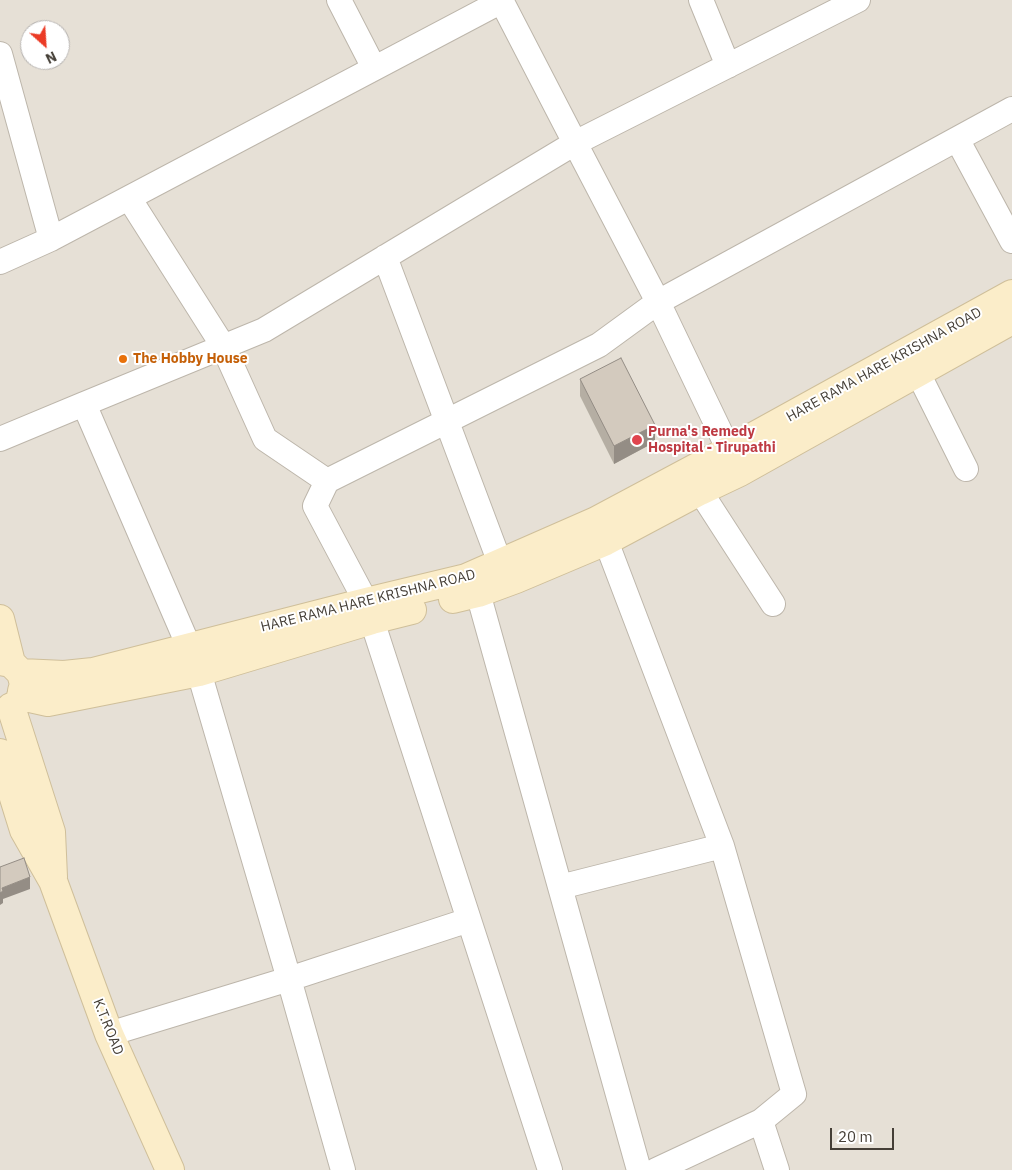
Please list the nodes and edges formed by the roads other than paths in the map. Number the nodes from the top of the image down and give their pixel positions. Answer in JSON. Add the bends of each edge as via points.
{"nodes":[{"id":1,"x":339,"y":0,"type":"edge"},
{"id":2,"x":501,"y":0,"type":"edge"},
{"id":3,"x":702,"y":0,"type":"edge"},
{"id":4,"x":858,"y":0,"type":"edge"},
{"id":5,"x":0,"y":54,"type":"edge"},
{"id":6,"x":728,"y":66,"type":"junction"},
{"id":7,"x":374,"y":68,"type":"junction"},
{"id":8,"x":1012,"y":109,"type":"edge"},
{"id":9,"x":957,"y":139,"type":"junction"},
{"id":10,"x":575,"y":143,"type":"junction"},
{"id":11,"x":129,"y":198,"type":"junction"},
{"id":12,"x":51,"y":239,"type":"junction"},
{"id":13,"x":1012,"y":241,"type":"edge"},
{"id":14,"x":386,"y":257,"type":"junction"},
{"id":15,"x":0,"y":262,"type":"edge"},
{"id":16,"x":1012,"y":294,"type":"edge"},
{"id":17,"x":658,"y":302,"type":"junction"},
{"id":18,"x":1012,"y":320,"type":"edge"},
{"id":19,"x":224,"y":346,"type":"junction"},
{"id":20,"x":918,"y":373,"type":"junction"},
{"id":21,"x":84,"y":404,"type":"junction"},
{"id":22,"x":447,"y":421,"type":"junction"},
{"id":23,"x":0,"y":439,"type":"edge"},
{"id":24,"x":734,"y":461,"type":"junction"},
{"id":25,"x":966,"y":469,"type":"dead end"},
{"id":26,"x":327,"y":481,"type":"junction"},
{"id":27,"x":700,"y":492,"type":"junction"},
{"id":28,"x":601,"y":531,"type":"junction"},
{"id":29,"x":500,"y":563,"type":"junction"},
{"id":30,"x":478,"y":593,"type":"junction"},
{"id":31,"x":773,"y":604,"type":"dead end"},
{"id":32,"x":369,"y":611,"type":"junction"},
{"id":33,"x":0,"y":619,"type":"edge"},
{"id":34,"x":189,"y":647,"type":"junction"},
{"id":35,"x":199,"y":672,"type":"junction"},
{"id":36,"x":11,"y":685,"type":"edge"},
{"id":37,"x":0,"y":754,"type":"edge"},
{"id":38,"x":722,"y":846,"type":"junction"},
{"id":39,"x":53,"y":882,"type":"junction"},
{"id":40,"x":560,"y":887,"type":"junction"},
{"id":41,"x":469,"y":920,"type":"junction"},
{"id":42,"x":289,"y":979,"type":"junction"},
{"id":43,"x":109,"y":1034,"type":"junction"},
{"id":44,"x":761,"y":1121,"type":"junction"},
{"id":45,"x":170,"y":1170,"type":"edge"},
{"id":46,"x":342,"y":1170,"type":"edge"},
{"id":47,"x":550,"y":1170,"type":"edge"},
{"id":48,"x":639,"y":1170,"type":"edge"},
{"id":49,"x":656,"y":1170,"type":"edge"},
{"id":50,"x":777,"y":1170,"type":"edge"}],
"edges":[{"from":1,"to":7,"type":"street"},
{"from":2,"to":7,"type":"street"},
{"from":2,"to":10,"type":"street"},
{"from":3,"to":6,"type":"street"},
{"from":4,"to":6,"type":"street"},
{"from":5,"to":12,"type":"street"},
{"from":6,"to":10,"type":"street"},
{"from":7,"to":11,"type":"street"},
{"from":8,"to":9,"type":"street"},
{"from":9,"to":13,"type":"street"},
{"from":9,"to":17,"type":"street"},
{"from":10,"to":14,"type":"street"},
{"from":10,"to":17,"type":"street"},
{"from":11,"to":12,"type":"street"},
{"from":11,"to":19,"type":"street"},
{"from":12,"to":15,"type":"street"},
{"from":14,"to":19,"type":"street","via":[[264,330]]},
{"from":14,"to":22,"type":"street"},
{"from":16,"to":24,"type":"street","name":"HARE RAMA HARE KRISHNA ROAD"},
{"from":17,"to":22,"type":"street","via":[[599,345]]},
{"from":17,"to":24,"type":"street"},
{"from":18,"to":20,"type":"street","name":"HARE RAMA HARE KRISHNA ROAD"},
{"from":19,"to":21,"type":"street"},
{"from":19,"to":26,"type":"street","via":[[264,439]]},
{"from":20,"to":24,"type":"street","name":"HARE RAMA HARE KRISHNA ROAD"},
{"from":20,"to":25,"type":"street"},
{"from":21,"to":23,"type":"street"},
{"from":21,"to":34,"type":"street"},
{"from":22,"to":26,"type":"street"},
{"from":22,"to":29,"type":"street"},
{"from":24,"to":27,"type":"street","name":"HARE RAMA HARE KRISHNA ROAD"},
{"from":24,"to":28,"type":"street","name":"HARE RAMA HARE KRISHNA ROAD"},
{"from":26,"to":32,"type":"street","via":[[315,506]]},
{"from":27,"to":28,"type":"street","name":"HARE RAMA HARE KRISHNA ROAD"},
{"from":27,"to":31,"type":"street"},
{"from":28,"to":29,"type":"street","name":"HARE RAMA HARE KRISHNA ROAD"},
{"from":28,"to":30,"type":"street","name":"HARE RAMA HARE KRISHNA ROAD","via":[[516,580]]},
{"from":28,"to":38,"type":"street"},
{"from":29,"to":32,"type":"street","name":"HARE RAMA HARE KRISHNA ROAD"},
{"from":30,"to":32,"type":"street","name":"HARE RAMA HARE KRISHNA ROAD"},
{"from":30,"to":40,"type":"street"},
{"from":32,"to":34,"type":"street","name":"HARE RAMA HARE KRISHNA ROAD"},
{"from":32,"to":35,"type":"street","name":"HARE RAMA HARE KRISHNA ROAD"},
{"from":32,"to":41,"type":"street"},
{"from":33,"to":36,"type":"street","name":"K.T.ROAD"},
{"from":34,"to":36,"type":"street","name":"HARE RAMA HARE KRISHNA ROAD","via":[[93,672]]},
{"from":35,"to":36,"type":"street","name":"HARE RAMA HARE KRISHNA ROAD","via":[[48,702]]},
{"from":35,"to":42,"type":"street"},
{"from":36,"to":39,"type":"street","name":"K.T.ROAD","via":[[51,832]]},
{"from":37,"to":39,"type":"street","name":"K.T.ROAD","via":[[24,830]]},
{"from":38,"to":40,"type":"street"},
{"from":38,"to":44,"type":"street","via":[[794,1094]]},
{"from":39,"to":43,"type":"street","name":"K.T.ROAD"},
{"from":40,"to":48,"type":"street"},
{"from":41,"to":42,"type":"street"},
{"from":41,"to":47,"type":"street"},
{"from":42,"to":43,"type":"street"},
{"from":42,"to":46,"type":"street"},
{"from":43,"to":45,"type":"street","name":"K.T.ROAD"},
{"from":44,"to":49,"type":"street"},
{"from":44,"to":50,"type":"street"}]}
